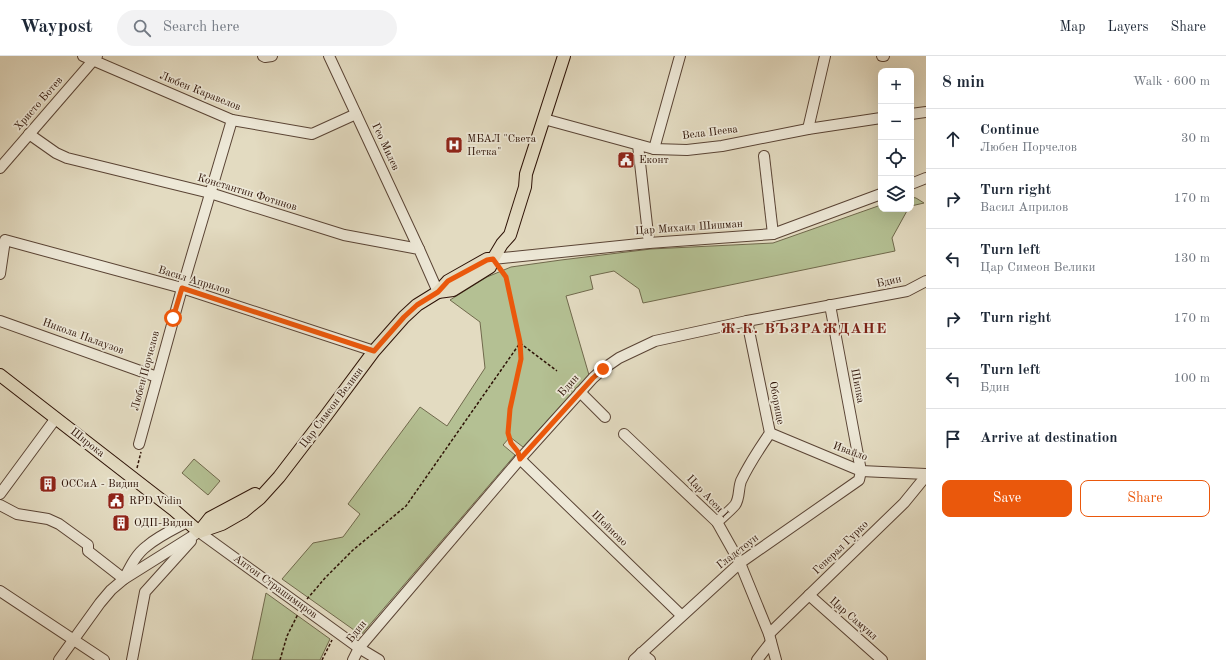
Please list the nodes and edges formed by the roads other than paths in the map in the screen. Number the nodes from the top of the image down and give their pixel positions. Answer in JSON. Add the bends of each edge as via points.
{"nodes":[{"id":1,"x":83,"y":56,"type":"edge"},
{"id":2,"x":263,"y":56,"type":"edge"},
{"id":3,"x":272,"y":56,"type":"edge"},
{"id":4,"x":329,"y":56,"type":"edge"},
{"id":5,"x":564,"y":56,"type":"edge"},
{"id":6,"x":680,"y":56,"type":"edge"},
{"id":7,"x":825,"y":56,"type":"edge"},
{"id":8,"x":95,"y":58,"type":"edge"},
{"id":9,"x":926,"y":112,"type":"edge"},
{"id":10,"x":356,"y":114,"type":"junction"},
{"id":11,"x":914,"y":114,"type":"edge"},
{"id":12,"x":878,"y":118,"type":"edge"},
{"id":13,"x":544,"y":119,"type":"junction"},
{"id":14,"x":232,"y":120,"type":"junction"},
{"id":15,"x":808,"y":128,"type":"junction"},
{"id":16,"x":29,"y":134,"type":"junction"},
{"id":17,"x":638,"y":146,"type":"junction"},
{"id":18,"x":654,"y":149,"type":"junction"},
{"id":19,"x":764,"y":156,"type":"dead end"},
{"id":20,"x":0,"y":168,"type":"edge"},
{"id":21,"x":926,"y":178,"type":"edge"},
{"id":22,"x":914,"y":183,"type":"edge"},
{"id":23,"x":210,"y":193,"type":"junction"},
{"id":24,"x":878,"y":195,"type":"edge"},
{"id":25,"x":773,"y":234,"type":"junction"},
{"id":26,"x":649,"y":242,"type":"junction"},
{"id":27,"x":419,"y":249,"type":"junction"},
{"id":28,"x":493,"y":259,"type":"junction"},
{"id":29,"x":0,"y":274,"type":"edge"},
{"id":30,"x":926,"y":281,"type":"edge"},
{"id":31,"x":181,"y":290,"type":"junction"},
{"id":32,"x":438,"y":292,"type":"junction"},
{"id":33,"x":830,"y":305,"type":"junction"},
{"id":34,"x":0,"y":321,"type":"edge"},
{"id":35,"x":747,"y":321,"type":"junction"},
{"id":36,"x":374,"y":351,"type":"junction"},
{"id":37,"x":0,"y":375,"type":"edge"},
{"id":38,"x":157,"y":376,"type":"junction"},
{"id":39,"x":580,"y":392,"type":"junction"},
{"id":40,"x":605,"y":417,"type":"dead end"},
{"id":41,"x":56,"y":418,"type":"junction"},
{"id":42,"x":770,"y":433,"type":"junction"},
{"id":43,"x":624,"y":434,"type":"dead end"},
{"id":44,"x":139,"y":444,"type":"road end"},
{"id":45,"x":520,"y":459,"type":"junction"},
{"id":46,"x":861,"y":471,"type":"junction"},
{"id":47,"x":926,"y":475,"type":"edge"},
{"id":48,"x":0,"y":494,"type":"edge"},
{"id":49,"x":0,"y":505,"type":"edge"},
{"id":50,"x":174,"y":510,"type":"joint"},
{"id":51,"x":187,"y":522,"type":"junction"},
{"id":52,"x":717,"y":522,"type":"junction"},
{"id":53,"x":199,"y":532,"type":"junction"},
{"id":54,"x":740,"y":563,"type":"junction"},
{"id":55,"x":124,"y":579,"type":"junction"},
{"id":56,"x":0,"y":591,"type":"edge"},
{"id":57,"x":808,"y":595,"type":"junction"},
{"id":58,"x":681,"y":615,"type":"junction"},
{"id":59,"x":770,"y":638,"type":"junction"},
{"id":60,"x":74,"y":639,"type":"junction"},
{"id":61,"x":359,"y":648,"type":"junction"},
{"id":62,"x":637,"y":657,"type":"edge"},
{"id":63,"x":59,"y":660,"type":"edge"},
{"id":64,"x":104,"y":660,"type":"edge"},
{"id":65,"x":132,"y":660,"type":"edge"},
{"id":66,"x":353,"y":660,"type":"edge"},
{"id":67,"x":379,"y":660,"type":"edge"},
{"id":68,"x":650,"y":660,"type":"edge"},
{"id":69,"x":757,"y":660,"type":"edge"},
{"id":70,"x":776,"y":660,"type":"edge"},
{"id":71,"x":882,"y":660,"type":"edge"}],
"edges":[{"from":1,"to":8,"type":"street","name":"Любен Каравелов"},
{"from":2,"to":3,"type":"street"},
{"from":4,"to":10,"type":"street","name":"Гео Милев"},
{"from":5,"to":13,"type":"main road"},
{"from":6,"to":18,"type":"street"},
{"from":7,"to":15,"type":"street"},
{"from":8,"to":14,"type":"street","name":"Любен Каравелов"},
{"from":8,"to":16,"type":"street","name":"Христо Ботев"},
{"from":9,"to":11,"type":"street"},
{"from":10,"to":14,"type":"street","name":"Любен Каравелов","via":[[312,134]]},
{"from":10,"to":27,"type":"street","name":"Гео Милев"},
{"from":12,"to":15,"type":"street","name":"Вела Пеева"},
{"from":13,"to":17,"type":"street","name":"Вела Пеева"},
{"from":13,"to":28,"type":"main road","via":[[526,174],[517,184],[502,233],[502,244]]},
{"from":14,"to":23,"type":"street","name":"Любен Порчелов"},
{"from":15,"to":18,"type":"street","name":"Вела Пеева","via":[[722,146],[687,150]]},
{"from":16,"to":20,"type":"street","name":"Христо Ботев"},
{"from":16,"to":23,"type":"street","name":"Константин Фотинов","via":[[67,158]]},
{"from":17,"to":18,"type":"street","name":"Вела Пеева"},
{"from":17,"to":26,"type":"street"},
{"from":19,"to":25,"type":"street"},
{"from":21,"to":22,"type":"street"},
{"from":23,"to":27,"type":"street","name":"Константин Фотинов","via":[[344,235]]},
{"from":23,"to":31,"type":"street","name":"Любен Порчелов"},
{"from":24,"to":25,"type":"street","name":"Цар Михаил Шишман"},
{"from":25,"to":26,"type":"street","name":"Цар Михаил Шишман"},
{"from":26,"to":28,"type":"street","name":"Цар Михаил Шишман"},
{"from":27,"to":32,"type":"street"},
{"from":28,"to":32,"type":"main road","name":"Цар Симеон Велики","via":[[448,281]]},
{"from":29,"to":31,"type":"street","name":"Васил Априлов","via":[[5,240]]},
{"from":30,"to":33,"type":"street","name":"Бдин","via":[[907,291]]},
{"from":31,"to":36,"type":"street","name":"Васил Априлов"},
{"from":31,"to":38,"type":"street","name":"Любен Порчелов"},
{"from":32,"to":36,"type":"main road","name":"Цар Симеон Велики","via":[[417,305]]},
{"from":33,"to":35,"type":"street","name":"Бдин"},
{"from":33,"to":46,"type":"street","name":"Шипка"},
{"from":34,"to":38,"type":"street","name":"Никола Палаузов"},
{"from":35,"to":39,"type":"street","name":"Бдин","via":[[655,341],[608,365]]},
{"from":35,"to":42,"type":"street","name":"Оборище"},
{"from":36,"to":53,"type":"main road","name":"Цар Симеон Велики","via":[[279,477],[260,498],[222,524]]},
{"from":37,"to":41,"type":"main road","name":"Широка"},
{"from":38,"to":44,"type":"street","name":"Любен Порчелов"},
{"from":39,"to":40,"type":"street"},
{"from":39,"to":45,"type":"street","name":"Бдин"},
{"from":41,"to":48,"type":"street"},
{"from":41,"to":50,"type":"main road","name":"Широка"},
{"from":42,"to":46,"type":"street","name":"Ивайло"},
{"from":42,"to":52,"type":"street","name":"Оборище","via":[[745,474],[735,505]]},
{"from":43,"to":52,"type":"street","name":"Цар Асен I"},
{"from":45,"to":58,"type":"street","name":"Шейново"},
{"from":45,"to":61,"type":"street","name":"Бдин"},
{"from":46,"to":47,"type":"street","name":"Ивайло"},
{"from":46,"to":54,"type":"street","name":"Гладстоун","via":[[859,480]]},
{"from":47,"to":57,"type":"street","name":"Генерал Гурко","via":[[904,503]]},
{"from":49,"to":55,"type":"street","via":[[16,514],[48,519],[59,524],[88,544],[88,551]]},
{"from":50,"to":51,"type":"main road","name":"Антон Страшимиров"},
{"from":51,"to":53,"type":"main road","name":"Антон Страшимиров"},
{"from":51,"to":55,"type":"street","via":[[146,546]]},
{"from":52,"to":54,"type":"street","name":"Цар Асен I"},
{"from":53,"to":55,"type":"street","name":"Цар Симеон Велики"},
{"from":53,"to":61,"type":"street","name":"Антон Страшимиров"},
{"from":53,"to":65,"type":"street","via":[[145,592]]},
{"from":54,"to":58,"type":"street","name":"Гладстоун"},
{"from":54,"to":59,"type":"street","name":"Цар Асен I"},
{"from":55,"to":60,"type":"street","name":"Цар Симеон Велики","via":[[100,603]]},
{"from":56,"to":60,"type":"street"},
{"from":57,"to":59,"type":"street","name":"Генерал Гурко"},
{"from":57,"to":71,"type":"street","name":"Цар Самуил"},
{"from":58,"to":62,"type":"street","name":"Гладстоун"},
{"from":59,"to":69,"type":"street","name":"Генерал Гурко"},
{"from":59,"to":70,"type":"street","name":"Цар Асен I"},
{"from":60,"to":63,"type":"street","name":"Цар Симеон Велики"},
{"from":60,"to":64,"type":"street"},
{"from":61,"to":66,"type":"street","name":"Бдин"},
{"from":61,"to":67,"type":"street","name":"Антон Страшимиров"},
{"from":62,"to":68,"type":"street"}]}
